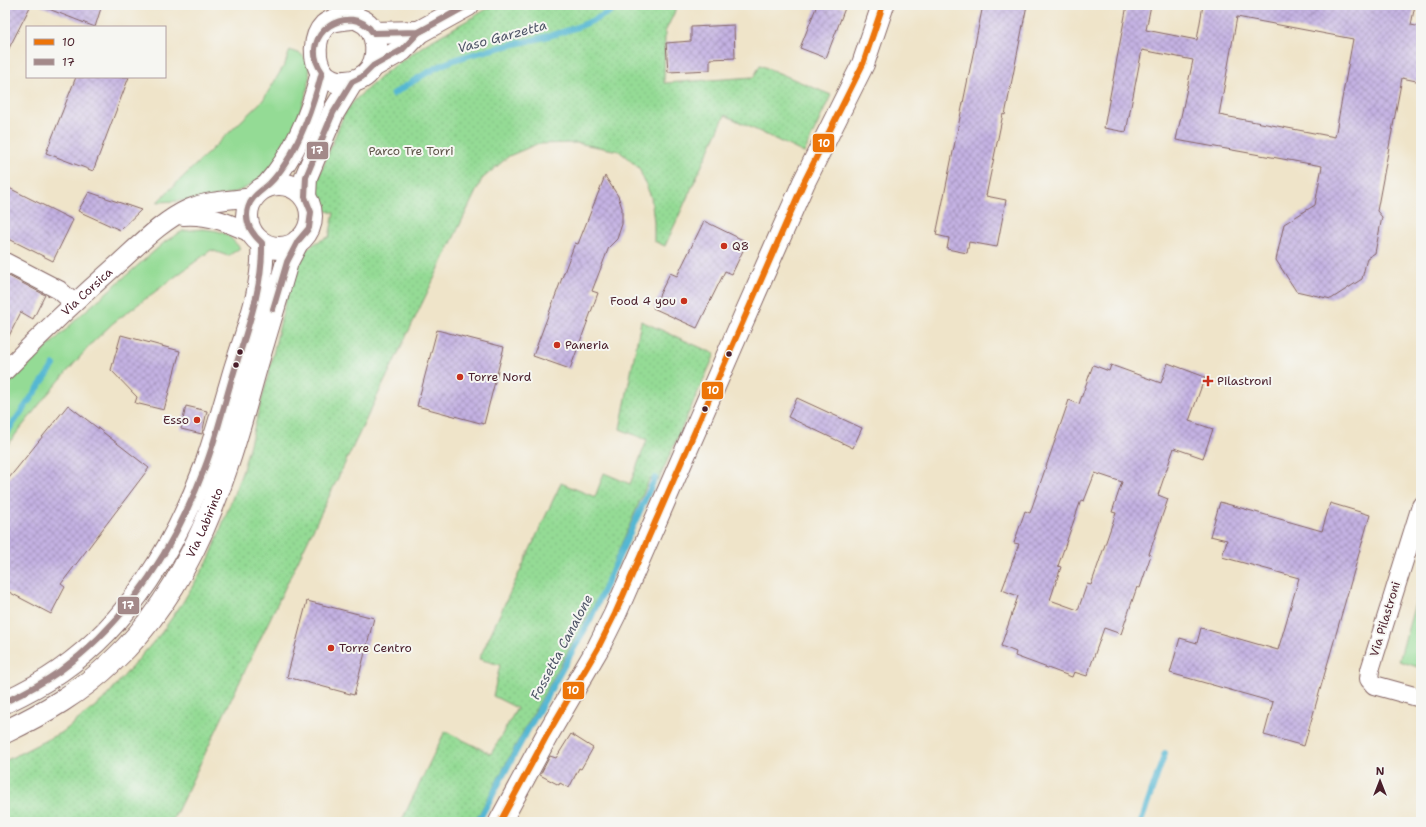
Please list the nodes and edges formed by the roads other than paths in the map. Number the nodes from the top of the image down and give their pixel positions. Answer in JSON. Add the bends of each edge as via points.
{"nodes":[{"id":1,"x":468,"y":5,"type":"edge"},
{"id":2,"x":870,"y":5,"type":"edge"},
{"id":3,"x":883,"y":5,"type":"edge"},
{"id":4,"x":328,"y":15,"type":"edge"},
{"id":5,"x":365,"y":19,"type":"edge"},
{"id":6,"x":419,"y":32,"type":"junction"},
{"id":7,"x":874,"y":32,"type":"junction"},
{"id":8,"x":373,"y":66,"type":"junction"},
{"id":9,"x":322,"y":72,"type":"junction"},
{"id":10,"x":352,"y":82,"type":"junction"},
{"id":11,"x":260,"y":192,"type":"junction"},
{"id":12,"x":305,"y":197,"type":"junction"},
{"id":13,"x":174,"y":217,"type":"junction"},
{"id":14,"x":257,"y":238,"type":"junction"},
{"id":15,"x":298,"y":241,"type":"junction"},
{"id":16,"x":5,"y":262,"type":"edge"},
{"id":17,"x":74,"y":304,"type":"junction"},
{"id":18,"x":5,"y":372,"type":"edge"},
{"id":19,"x":1421,"y":506,"type":"edge"},
{"id":20,"x":1421,"y":698,"type":"edge"},
{"id":21,"x":5,"y":702,"type":"edge"},
{"id":22,"x":5,"y":732,"type":"edge"},
{"id":23,"x":500,"y":822,"type":"edge"}],
"edges":[{"from":1,"to":6,"type":"main road"},
{"from":2,"to":7,"type":"main road"},
{"from":3,"to":7,"type":"main road"},
{"from":4,"to":5,"type":"main road","via":[[337,20]]},
{"from":4,"to":9,"type":"main road","via":[[316,51],[317,63]]},
{"from":5,"to":6,"type":"main road"},
{"from":5,"to":8,"type":"main road","via":[[376,54]]},
{"from":6,"to":8,"type":"main road","via":[[402,50]]},
{"from":7,"to":23,"type":"main road","via":[[863,64],[804,182],[615,614]]},
{"from":8,"to":10,"type":"main road","via":[[362,77]]},
{"from":9,"to":10,"type":"main road","via":[[335,81]]},
{"from":9,"to":11,"type":"main road","via":[[317,94],[289,158]]},
{"from":10,"to":12,"type":"main road","via":[[333,113],[306,177]]},
{"from":11,"to":12,"type":"main road","name":"Via Corsica","via":[[277,184],[288,185]]},
{"from":11,"to":13,"type":"street","name":"Via Corsica","via":[[191,208]]},
{"from":11,"to":14,"type":"main road","via":[[247,212],[248,223]]},
{"from":12,"to":15,"type":"main road","via":[[311,212],[310,223],[306,233]]},
{"from":13,"to":14,"type":"street","name":"Via Corsica","via":[[210,217]]},
{"from":13,"to":17,"type":"street","name":"Via Corsica","via":[[153,232]]},
{"from":14,"to":15,"type":"main road","name":"Via Corsica","via":[[267,245],[280,248]]},
{"from":14,"to":21,"type":"main road","name":"Via Labirinto","via":[[262,264],[254,305],[205,467],[179,526],[128,607],[96,641],[41,683]]},
{"from":15,"to":22,"type":"main road","name":"Via Labirinto","via":[[287,262],[236,440],[216,500],[204,529],[174,584],[139,634],[97,676],[61,702]]},
{"from":16,"to":17,"type":"street","via":[[59,290]]},
{"from":17,"to":18,"type":"street","name":"Via Corsica"},
{"from":19,"to":20,"type":"street","name":"Via Pilastroni","via":[[1369,679],[1374,685]]}]}
